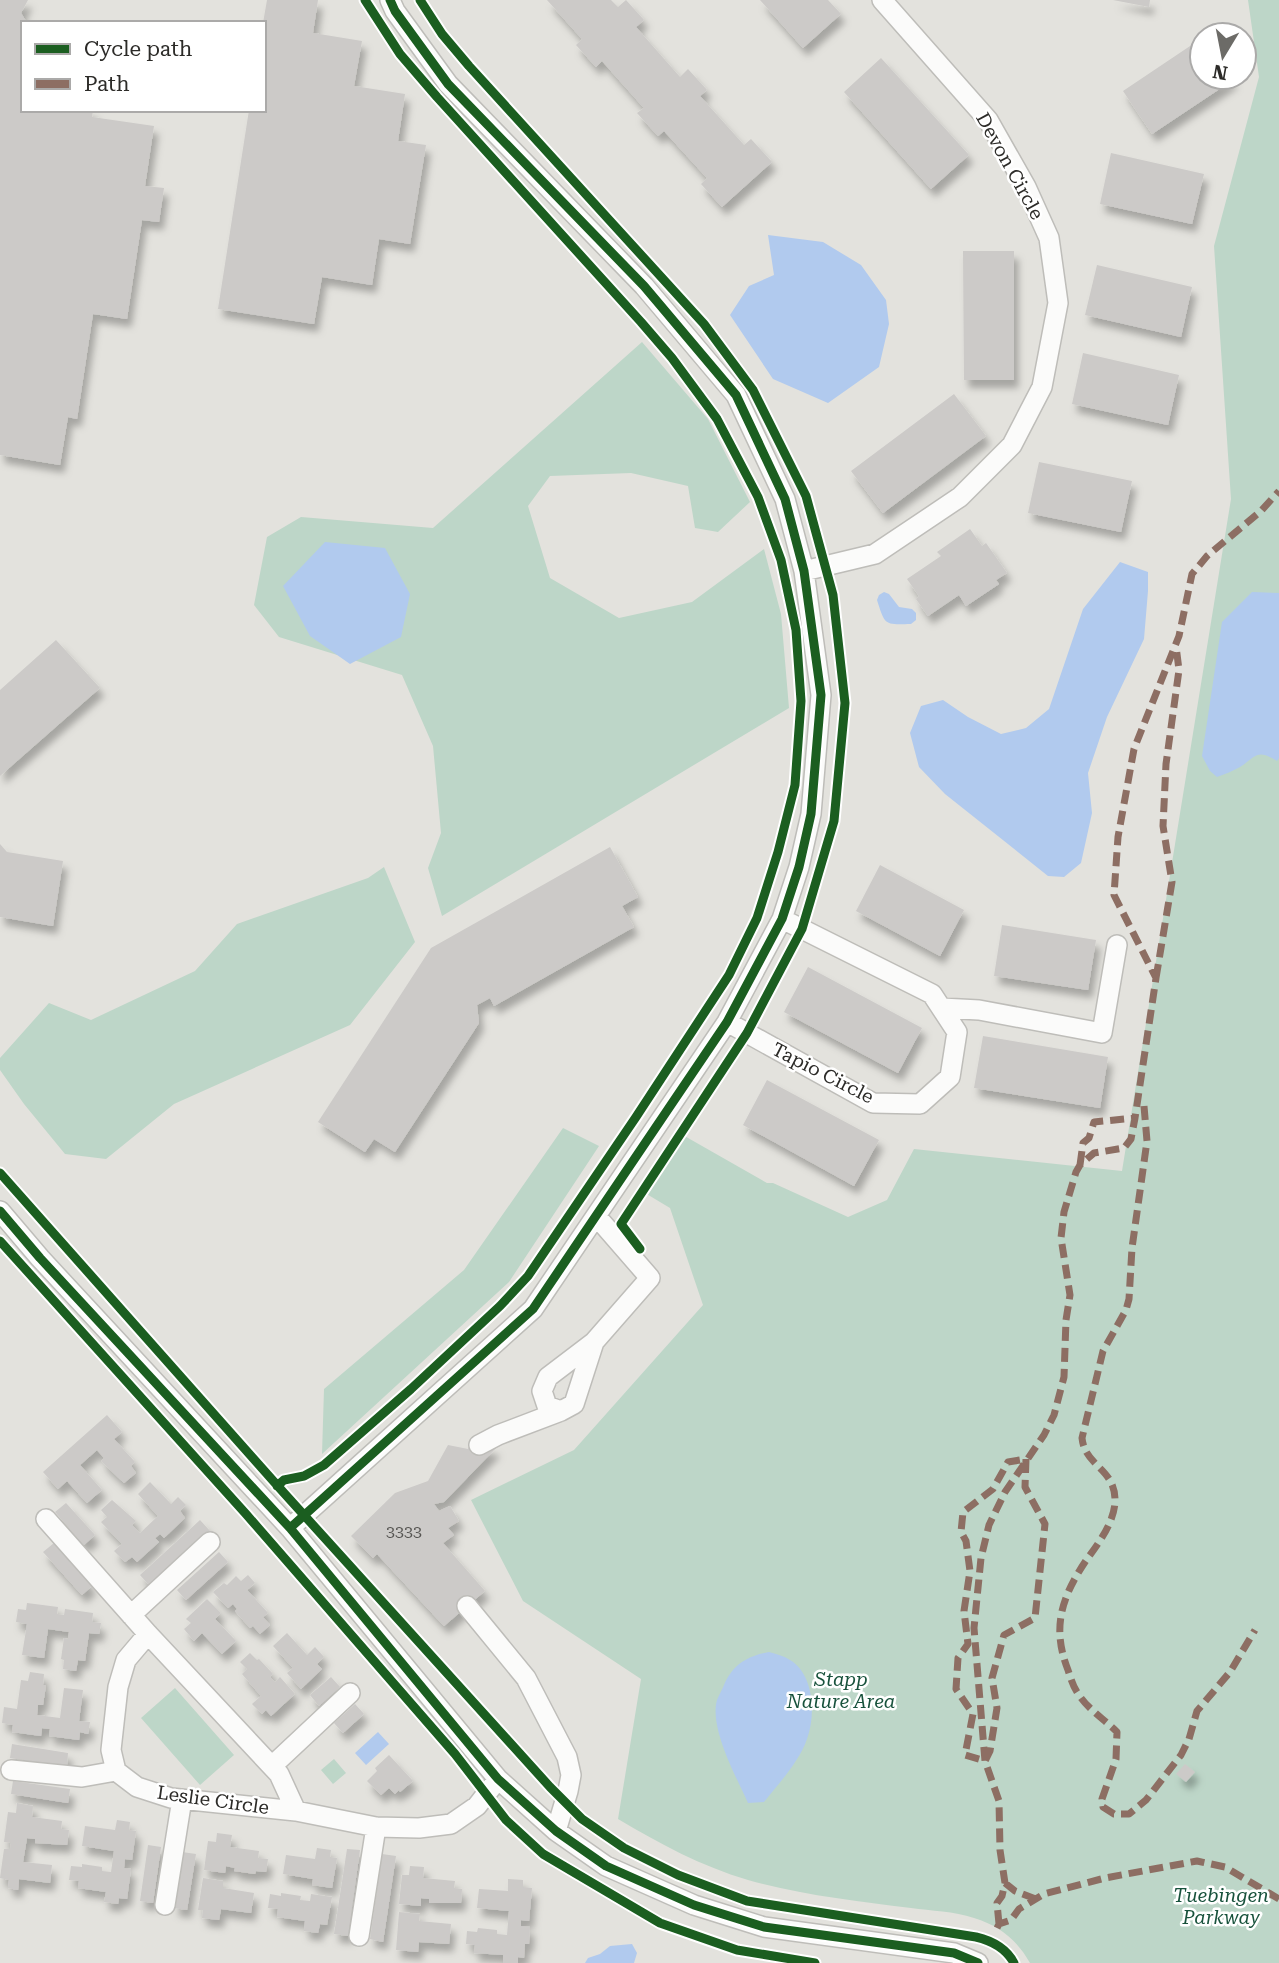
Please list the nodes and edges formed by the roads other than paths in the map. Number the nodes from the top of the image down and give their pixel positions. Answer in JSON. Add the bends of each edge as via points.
{"nodes":[{"id":1,"x":390,"y":0,"type":"edge"},
{"id":2,"x":882,"y":0,"type":"edge"},
{"id":3,"x":804,"y":570,"type":"junction"},
{"id":4,"x":782,"y":919,"type":"junction"},
{"id":5,"x":1117,"y":945,"type":"dead end"},
{"id":6,"x":942,"y":1008,"type":"junction"},
{"id":7,"x":727,"y":1022,"type":"junction"},
{"id":8,"x":0,"y":1211,"type":"edge"},
{"id":9,"x":597,"y":1217,"type":"junction"},
{"id":10,"x":594,"y":1342,"type":"junction"},
{"id":11,"x":561,"y":1411,"type":"junction"},
{"id":12,"x":479,"y":1445,"type":"dead end"},
{"id":13,"x":46,"y":1519,"type":"dead end"},
{"id":14,"x":290,"y":1528,"type":"junction"},
{"id":15,"x":210,"y":1542,"type":"dead end"},
{"id":16,"x":467,"y":1606,"type":"dead end"},
{"id":17,"x":131,"y":1615,"type":"junction"},
{"id":18,"x":148,"y":1634,"type":"junction"},
{"id":19,"x":350,"y":1693,"type":"dead end"},
{"id":20,"x":272,"y":1766,"type":"junction"},
{"id":21,"x":11,"y":1770,"type":"dead end"},
{"id":22,"x":116,"y":1771,"type":"junction"},
{"id":23,"x":498,"y":1779,"type":"junction"},
{"id":24,"x":182,"y":1799,"type":"junction"},
{"id":25,"x":296,"y":1811,"type":"junction"},
{"id":26,"x":376,"y":1827,"type":"junction"},
{"id":27,"x":556,"y":1830,"type":"junction"},
{"id":28,"x":165,"y":1905,"type":"dead end"},
{"id":29,"x":359,"y":1936,"type":"dead end"},
{"id":30,"x":978,"y":1963,"type":"edge"}],
"edges":[{"from":1,"to":3,"type":"street","via":[[449,84],[644,286],[736,395],[785,499]]},
{"from":2,"to":3,"type":"street","name":"Devon Circle","via":[[988,120],[1049,238],[1058,303],[1042,387],[1012,444],[960,497],[875,554]]},
{"from":3,"to":4,"type":"street","via":[[821,695],[811,814]]},
{"from":4,"to":6,"type":"street","name":"Tapio Circle","via":[[932,994]]},
{"from":4,"to":7,"type":"street"},
{"from":5,"to":6,"type":"street","via":[[1102,1033],[979,1010]]},
{"from":6,"to":7,"type":"street","name":"Tapio Circle","via":[[957,1032],[950,1077],[920,1104],[873,1102]]},
{"from":7,"to":9,"type":"street"},
{"from":8,"to":14,"type":"street"},
{"from":9,"to":10,"type":"street","via":[[650,1278]]},
{"from":9,"to":14,"type":"street","via":[[533,1309]]},
{"from":10,"to":11,"type":"street","via":[[579,1395]]},
{"from":10,"to":11,"type":"street","via":[[544,1383],[547,1406]]},
{"from":11,"to":12,"type":"street"},
{"from":13,"to":17,"type":"street","name":"Leslie Circle"},
{"from":14,"to":23,"type":"street"},
{"from":15,"to":17,"type":"street"},
{"from":16,"to":27,"type":"street","via":[[526,1678],[567,1757],[570,1783]]},
{"from":17,"to":18,"type":"street","name":"Leslie Circle"},
{"from":18,"to":20,"type":"street","name":"Leslie Circle"},
{"from":18,"to":22,"type":"street","via":[[126,1660],[118,1687],[111,1750]]},
{"from":19,"to":20,"type":"street"},
{"from":20,"to":25,"type":"street","name":"Leslie Circle"},
{"from":21,"to":22,"type":"street","via":[[82,1777]]},
{"from":22,"to":24,"type":"street","name":"Leslie Circle","via":[[137,1787]]},
{"from":23,"to":26,"type":"street","name":"Leslie Circle","via":[[478,1806],[452,1824]]},
{"from":23,"to":27,"type":"street"},
{"from":24,"to":25,"type":"street","name":"Leslie Circle"},
{"from":24,"to":28,"type":"street"},
{"from":25,"to":26,"type":"street","name":"Leslie Circle"},
{"from":26,"to":29,"type":"street"},
{"from":27,"to":30,"type":"street","via":[[606,1866],[694,1905],[764,1927],[954,1954]]}]}
